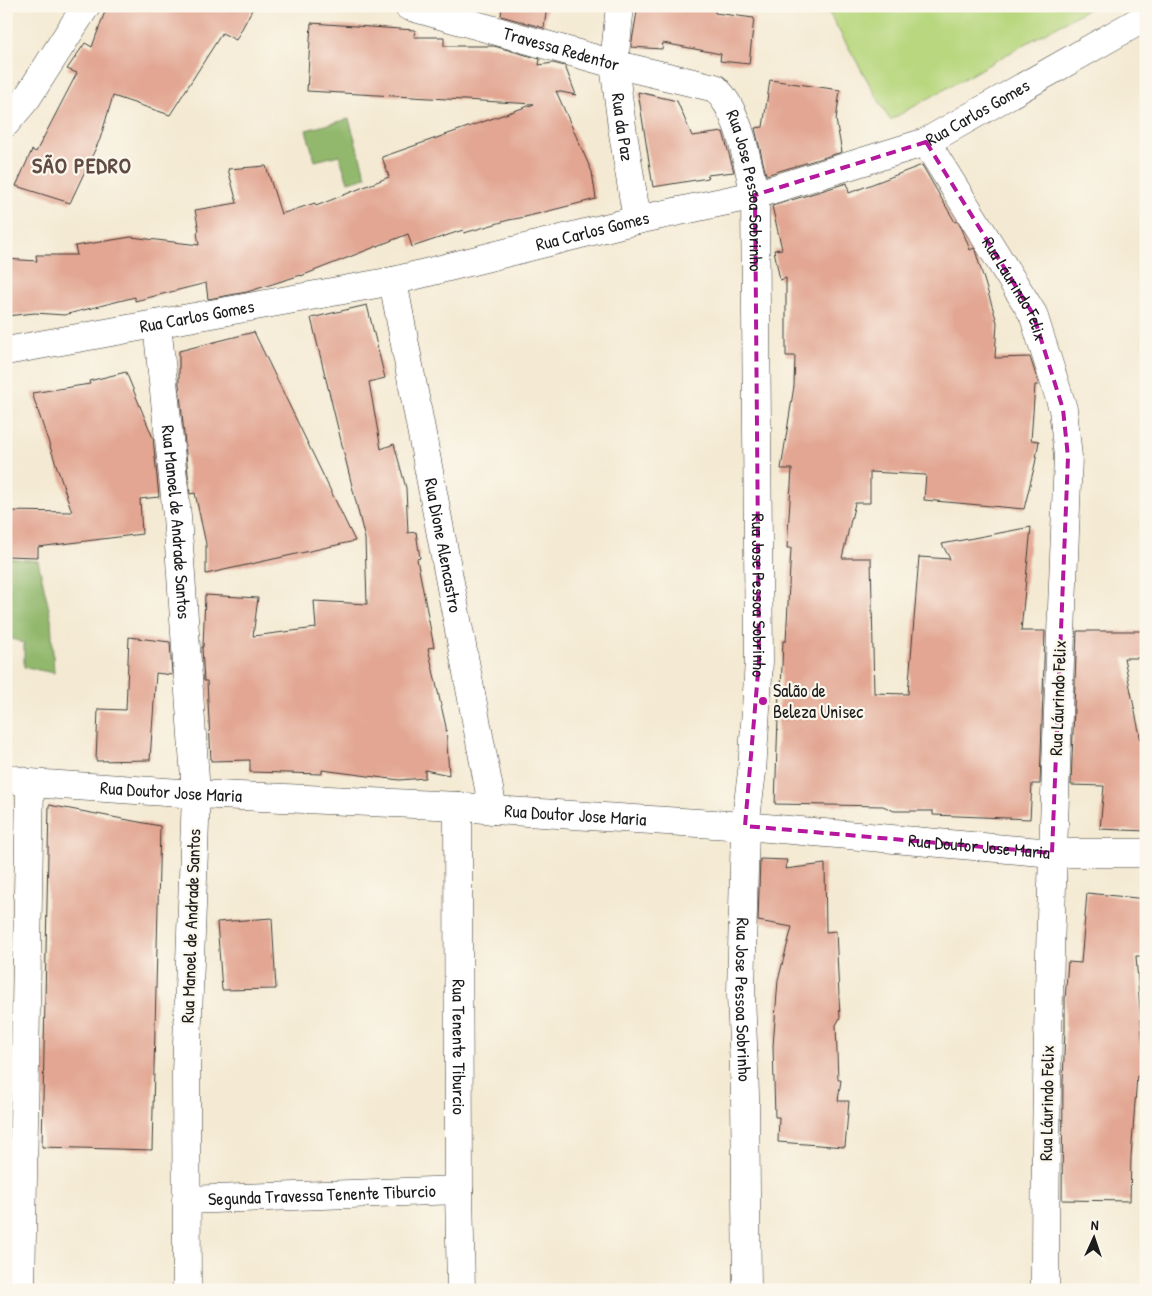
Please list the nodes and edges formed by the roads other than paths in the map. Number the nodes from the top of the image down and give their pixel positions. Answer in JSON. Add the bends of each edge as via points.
{"nodes":[{"id":1,"x":86,"y":6,"type":"edge"},
{"id":2,"x":408,"y":6,"type":"edge"},
{"id":3,"x":620,"y":6,"type":"edge"},
{"id":4,"x":1146,"y":17,"type":"edge"},
{"id":5,"x":614,"y":64,"type":"junction"},
{"id":6,"x":715,"y":88,"type":"joint"},
{"id":7,"x":6,"y":122,"type":"edge"},
{"id":8,"x":926,"y":142,"type":"junction"},
{"id":9,"x":754,"y":195,"type":"junction"},
{"id":10,"x":637,"y":220,"type":"junction"},
{"id":11,"x":393,"y":281,"type":"junction"},
{"id":12,"x":157,"y":324,"type":"junction"},
{"id":13,"x":6,"y":351,"type":"edge"},
{"id":14,"x":18,"y":780,"type":"edge"},
{"id":15,"x":196,"y":794,"type":"junction"},
{"id":16,"x":458,"y":806,"type":"junction"},
{"id":17,"x":493,"y":810,"type":"junction"},
{"id":18,"x":745,"y":826,"type":"junction"},
{"id":19,"x":1052,"y":853,"type":"junction"},
{"id":20,"x":1146,"y":853,"type":"edge"},
{"id":21,"x":459,"y":1190,"type":"junction"},
{"id":22,"x":186,"y":1200,"type":"junction"},
{"id":23,"x":21,"y":1290,"type":"edge"},
{"id":24,"x":187,"y":1290,"type":"edge"},
{"id":25,"x":461,"y":1290,"type":"edge"},
{"id":26,"x":747,"y":1290,"type":"edge"},
{"id":27,"x":1045,"y":1290,"type":"edge"}],
"edges":[{"from":1,"to":7,"type":"street","via":[[27,98]]},
{"from":2,"to":5,"type":"street","name":"Travessa Redentor"},
{"from":3,"to":5,"type":"street","name":"Rua da Paz"},
{"from":4,"to":8,"type":"street","name":"Rua Carlos Gomes"},
{"from":5,"to":6,"type":"street","name":"Travessa Redentor"},
{"from":5,"to":10,"type":"street","name":"Rua da Paz"},
{"from":6,"to":9,"type":"street","name":"Rua Jose Pessoa Sobrinho","via":[[725,97],[733,113]]},
{"from":8,"to":9,"type":"street","name":"Rua Carlos Gomes"},
{"from":8,"to":19,"type":"street","name":"Rua Láurindo Felix","via":[[1033,314],[1064,409],[1068,457]]},
{"from":9,"to":10,"type":"street","name":"Rua Carlos Gomes"},
{"from":9,"to":18,"type":"street","name":"Rua Jose Pessoa Sobrinho","via":[[759,660]]},
{"from":10,"to":11,"type":"street","name":"Rua Carlos Gomes"},
{"from":11,"to":12,"type":"street","name":"Rua Carlos Gomes"},
{"from":11,"to":17,"type":"street","name":"Rua Dione Alencastro"},
{"from":12,"to":13,"type":"street","name":"Rua Carlos Gomes"},
{"from":12,"to":15,"type":"street","name":"Rua Manoel de Andrade Santos","via":[[177,516]]},
{"from":14,"to":15,"type":"street","name":"Rua Doutor Jose Maria"},
{"from":14,"to":23,"type":"street"},
{"from":15,"to":16,"type":"street","name":"Rua Doutor Jose Maria"},
{"from":15,"to":22,"type":"street","name":"Rua Manoel de Andrade Santos","via":[[186,1072]]},
{"from":16,"to":17,"type":"street","name":"Rua Doutor Jose Maria"},
{"from":16,"to":21,"type":"street","name":"Rua Tenente Tiburcio"},
{"from":17,"to":18,"type":"street","name":"Rua Doutor Jose Maria"},
{"from":18,"to":19,"type":"street","name":"Rua Doutor Jose Maria"},
{"from":18,"to":26,"type":"street","name":"Rua Jose Pessoa Sobrinho","via":[[741,994]]},
{"from":19,"to":20,"type":"street","name":"Rua Doutor Jose Maria"},
{"from":19,"to":27,"type":"street","name":"Rua Láurindo Felix"},
{"from":21,"to":22,"type":"street","name":"Segunda Travessa Tenente Tiburcio"},
{"from":21,"to":25,"type":"street","name":"Rua Tenente Tiburcio"},
{"from":22,"to":24,"type":"street","name":"Rua Manoel de Andrade Santos"}]}
